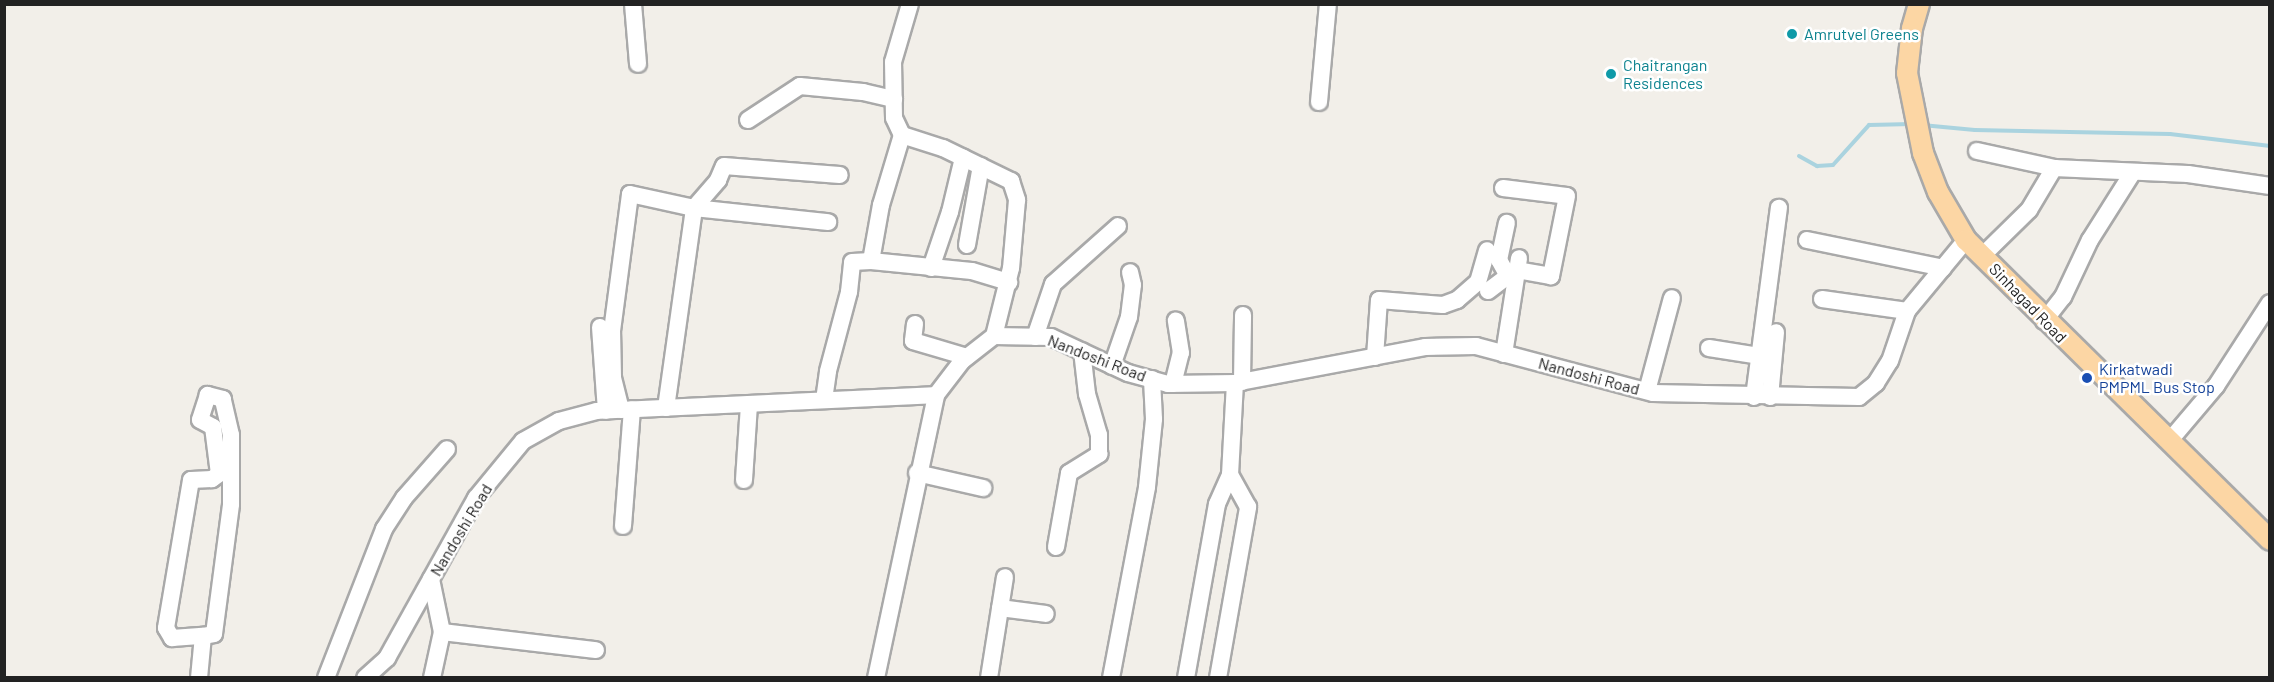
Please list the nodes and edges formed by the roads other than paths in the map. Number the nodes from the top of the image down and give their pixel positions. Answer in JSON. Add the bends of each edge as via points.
{"nodes":[{"id":1,"x":633,"y":4,"type":"edge"},
{"id":2,"x":1328,"y":4,"type":"edge"},
{"id":3,"x":1919,"y":4,"type":"edge"},
{"id":4,"x":909,"y":6,"type":"edge"},
{"id":5,"x":638,"y":63,"type":"dead end"},
{"id":6,"x":894,"y":99,"type":"junction"},
{"id":7,"x":1319,"y":102,"type":"dead end"},
{"id":8,"x":748,"y":120,"type":"dead end"},
{"id":9,"x":902,"y":135,"type":"junction"},
{"id":10,"x":1977,"y":151,"type":"dead end"},
{"id":11,"x":963,"y":158,"type":"junction"},
{"id":12,"x":981,"y":166,"type":"junction"},
{"id":13,"x":2055,"y":168,"type":"junction"},
{"id":14,"x":2133,"y":172,"type":"junction"},
{"id":15,"x":840,"y":175,"type":"dead end"},
{"id":16,"x":2270,"y":186,"type":"edge"},
{"id":17,"x":1503,"y":188,"type":"dead end"},
{"id":18,"x":694,"y":208,"type":"junction"},
{"id":19,"x":1779,"y":208,"type":"dead end"},
{"id":20,"x":828,"y":222,"type":"dead end"},
{"id":21,"x":1507,"y":223,"type":"dead end"},
{"id":22,"x":1118,"y":226,"type":"dead end"},
{"id":23,"x":1807,"y":240,"type":"dead end"},
{"id":24,"x":1966,"y":240,"type":"junction"},
{"id":25,"x":967,"y":245,"type":"dead end"},
{"id":26,"x":1982,"y":255,"type":"junction"},
{"id":27,"x":1507,"y":260,"type":"junction"},
{"id":28,"x":871,"y":261,"type":"junction"},
{"id":29,"x":931,"y":268,"type":"junction"},
{"id":30,"x":1943,"y":268,"type":"junction"},
{"id":31,"x":1130,"y":272,"type":"dead end"},
{"id":32,"x":1008,"y":282,"type":"junction"},
{"id":33,"x":1488,"y":291,"type":"dead end"},
{"id":34,"x":1672,"y":298,"type":"dead end"},
{"id":35,"x":1822,"y":299,"type":"dead end"},
{"id":36,"x":2270,"y":303,"type":"edge"},
{"id":37,"x":1907,"y":311,"type":"junction"},
{"id":38,"x":1243,"y":315,"type":"dead end"},
{"id":39,"x":1176,"y":320,"type":"dead end"},
{"id":40,"x":2044,"y":321,"type":"junction"},
{"id":41,"x":915,"y":324,"type":"dead end"},
{"id":42,"x":600,"y":327,"type":"dead end"},
{"id":43,"x":1776,"y":332,"type":"dead end"},
{"id":44,"x":994,"y":336,"type":"junction"},
{"id":45,"x":1035,"y":337,"type":"junction"},
{"id":46,"x":1709,"y":348,"type":"dead end"},
{"id":47,"x":1082,"y":351,"type":"junction"},
{"id":48,"x":1504,"y":354,"type":"junction"},
{"id":49,"x":1760,"y":356,"type":"junction"},
{"id":50,"x":967,"y":357,"type":"junction"},
{"id":51,"x":1376,"y":357,"type":"junction"},
{"id":52,"x":1112,"y":366,"type":"junction"},
{"id":53,"x":1152,"y":380,"type":"junction"},
{"id":54,"x":1238,"y":383,"type":"junction"},
{"id":55,"x":1173,"y":384,"type":"junction"},
{"id":56,"x":1647,"y":391,"type":"junction"},
{"id":57,"x":936,"y":395,"type":"junction"},
{"id":58,"x":1762,"y":397,"type":"junction"},
{"id":59,"x":824,"y":400,"type":"junction"},
{"id":60,"x":749,"y":404,"type":"junction"},
{"id":61,"x":666,"y":408,"type":"junction"},
{"id":62,"x":620,"y":410,"type":"junction"},
{"id":63,"x":2171,"y":439,"type":"junction"},
{"id":64,"x":447,"y":449,"type":"dead end"},
{"id":65,"x":917,"y":474,"type":"junction"},
{"id":66,"x":1230,"y":475,"type":"junction"},
{"id":67,"x":744,"y":480,"type":"dead end"},
{"id":68,"x":983,"y":488,"type":"dead end"},
{"id":69,"x":624,"y":526,"type":"dead end"},
{"id":70,"x":2270,"y":540,"type":"edge"},
{"id":71,"x":1056,"y":547,"type":"dead end"},
{"id":72,"x":1005,"y":577,"type":"dead end"},
{"id":73,"x":431,"y":579,"type":"junction"},
{"id":74,"x":1000,"y":608,"type":"junction"},
{"id":75,"x":1046,"y":614,"type":"dead end"},
{"id":76,"x":442,"y":632,"type":"junction"},
{"id":77,"x":203,"y":636,"type":"junction"},
{"id":78,"x":596,"y":651,"type":"dead end"},
{"id":79,"x":199,"y":678,"type":"edge"},
{"id":80,"x":326,"y":678,"type":"edge"},
{"id":81,"x":365,"y":678,"type":"edge"},
{"id":82,"x":432,"y":678,"type":"edge"},
{"id":83,"x":876,"y":678,"type":"edge"},
{"id":84,"x":989,"y":678,"type":"edge"},
{"id":85,"x":1111,"y":678,"type":"edge"},
{"id":86,"x":1186,"y":678,"type":"edge"},
{"id":87,"x":1218,"y":678,"type":"edge"}],
"edges":[{"from":1,"to":5,"type":"street"},
{"from":2,"to":7,"type":"street"},
{"from":3,"to":24,"type":"main road","name":"Sinhagad Road","via":[[1907,74],[1923,153],[1938,192]]},
{"from":4,"to":6,"type":"street","via":[[893,62]]},
{"from":6,"to":8,"type":"street","via":[[800,86]]},
{"from":6,"to":9,"type":"street","via":[[894,118]]},
{"from":9,"to":11,"type":"street"},
{"from":9,"to":28,"type":"street","via":[[881,206]]},
{"from":10,"to":13,"type":"street"},
{"from":11,"to":12,"type":"street"},
{"from":11,"to":29,"type":"street"},
{"from":12,"to":25,"type":"street"},
{"from":12,"to":32,"type":"street","via":[[1011,181],[1017,200]]},
{"from":13,"to":14,"type":"street"},
{"from":13,"to":26,"type":"street","via":[[2029,210],[2005,238]]},
{"from":14,"to":16,"type":"street","via":[[2188,174]]},
{"from":14,"to":40,"type":"street","via":[[2090,240],[2067,291]]},
{"from":15,"to":18,"type":"street","via":[[724,166],[718,180]]},
{"from":17,"to":27,"type":"street","via":[[1567,196],[1551,276]]},
{"from":18,"to":20,"type":"street"},
{"from":18,"to":61,"type":"street"},
{"from":18,"to":62,"type":"street","via":[[630,194],[612,331],[613,377]]},
{"from":19,"to":49,"type":"street"},
{"from":21,"to":27,"type":"street"},
{"from":22,"to":45,"type":"street","via":[[1053,284]]},
{"from":23,"to":30,"type":"street"},
{"from":24,"to":26,"type":"main road","name":"Sinhagad Road"},
{"from":24,"to":30,"type":"street","name":"Nandoshi Road"},
{"from":26,"to":40,"type":"main road","name":"Sinhagad Road"},
{"from":27,"to":33,"type":"street"},
{"from":27,"to":48,"type":"street"},
{"from":27,"to":51,"type":"street","via":[[1457,300],[1443,304],[1379,300]]},
{"from":28,"to":29,"type":"street"},
{"from":28,"to":59,"type":"street","via":[[852,262],[849,292]]},
{"from":29,"to":32,"type":"street","via":[[972,271]]},
{"from":30,"to":37,"type":"street","name":"Nandoshi Road"},
{"from":31,"to":52,"type":"street","via":[[1133,285],[1129,317]]},
{"from":32,"to":44,"type":"street"},
{"from":34,"to":56,"type":"street"},
{"from":35,"to":37,"type":"street"},
{"from":36,"to":63,"type":"street","via":[[2216,386]]},
{"from":37,"to":58,"type":"street","name":"Nandoshi Road","via":[[1890,361],[1876,383],[1858,397]]},
{"from":38,"to":54,"type":"street"},
{"from":39,"to":55,"type":"street","via":[[1181,353]]},
{"from":40,"to":63,"type":"main road","name":"Sinhagad Road"},
{"from":41,"to":50,"type":"street","via":[[913,341]]},
{"from":42,"to":62,"type":"street"},
{"from":43,"to":58,"type":"street"},
{"from":44,"to":45,"type":"street","name":"Nandoshi Road"},
{"from":44,"to":50,"type":"street"},
{"from":45,"to":47,"type":"street","name":"Nandoshi Road","via":[[1051,337]]},
{"from":46,"to":49,"type":"street"},
{"from":47,"to":52,"type":"street","name":"Nandoshi Road"},
{"from":47,"to":71,"type":"street","via":[[1087,394],[1100,435],[1099,454],[1069,473]]},
{"from":48,"to":51,"type":"street","name":"Nandoshi Road","via":[[1476,346],[1435,347]]},
{"from":48,"to":56,"type":"street","name":"Nandoshi Road"},
{"from":49,"to":58,"type":"street"},
{"from":50,"to":57,"type":"street"},
{"from":51,"to":54,"type":"street","name":"Nandoshi Road"},
{"from":52,"to":53,"type":"street","name":"Nandoshi Road"},
{"from":53,"to":55,"type":"street","name":"Nandoshi Road"},
{"from":53,"to":85,"type":"street","via":[[1155,419],[1147,487]]},
{"from":54,"to":55,"type":"street","name":"Nandoshi Road"},
{"from":54,"to":66,"type":"street"},
{"from":56,"to":58,"type":"street","name":"Nandoshi Road"},
{"from":57,"to":59,"type":"street","name":"Nandoshi Road"},
{"from":57,"to":65,"type":"street"},
{"from":59,"to":60,"type":"street","name":"Nandoshi Road"},
{"from":60,"to":61,"type":"street","name":"Nandoshi Road"},
{"from":60,"to":67,"type":"street"},
{"from":61,"to":62,"type":"street","name":"Nandoshi Road"},
{"from":62,"to":69,"type":"street"},
{"from":62,"to":73,"type":"street","name":"Nandoshi Road","via":[[559,421],[523,441],[476,498]]},
{"from":63,"to":70,"type":"main road","name":"Sinhagad Road"},
{"from":64,"to":80,"type":"street","via":[[404,498],[384,529]]},
{"from":65,"to":68,"type":"street"},
{"from":65,"to":83,"type":"street"},
{"from":66,"to":86,"type":"street","via":[[1216,504]]},
{"from":66,"to":87,"type":"street","via":[[1248,507]]},
{"from":72,"to":74,"type":"street"},
{"from":73,"to":76,"type":"street"},
{"from":73,"to":81,"type":"street","name":"Nandoshi Road","via":[[387,658]]},
{"from":74,"to":75,"type":"street"},
{"from":74,"to":84,"type":"street"},
{"from":76,"to":78,"type":"street"},
{"from":76,"to":82,"type":"street"},
{"from":77,"to":77,"type":"street","via":[[172,638],[166,628],[190,485],[195,477],[212,479],[219,474],[213,427],[201,420],[208,395],[223,399],[232,470],[214,634]]},
{"from":77,"to":79,"type":"street"}]}
